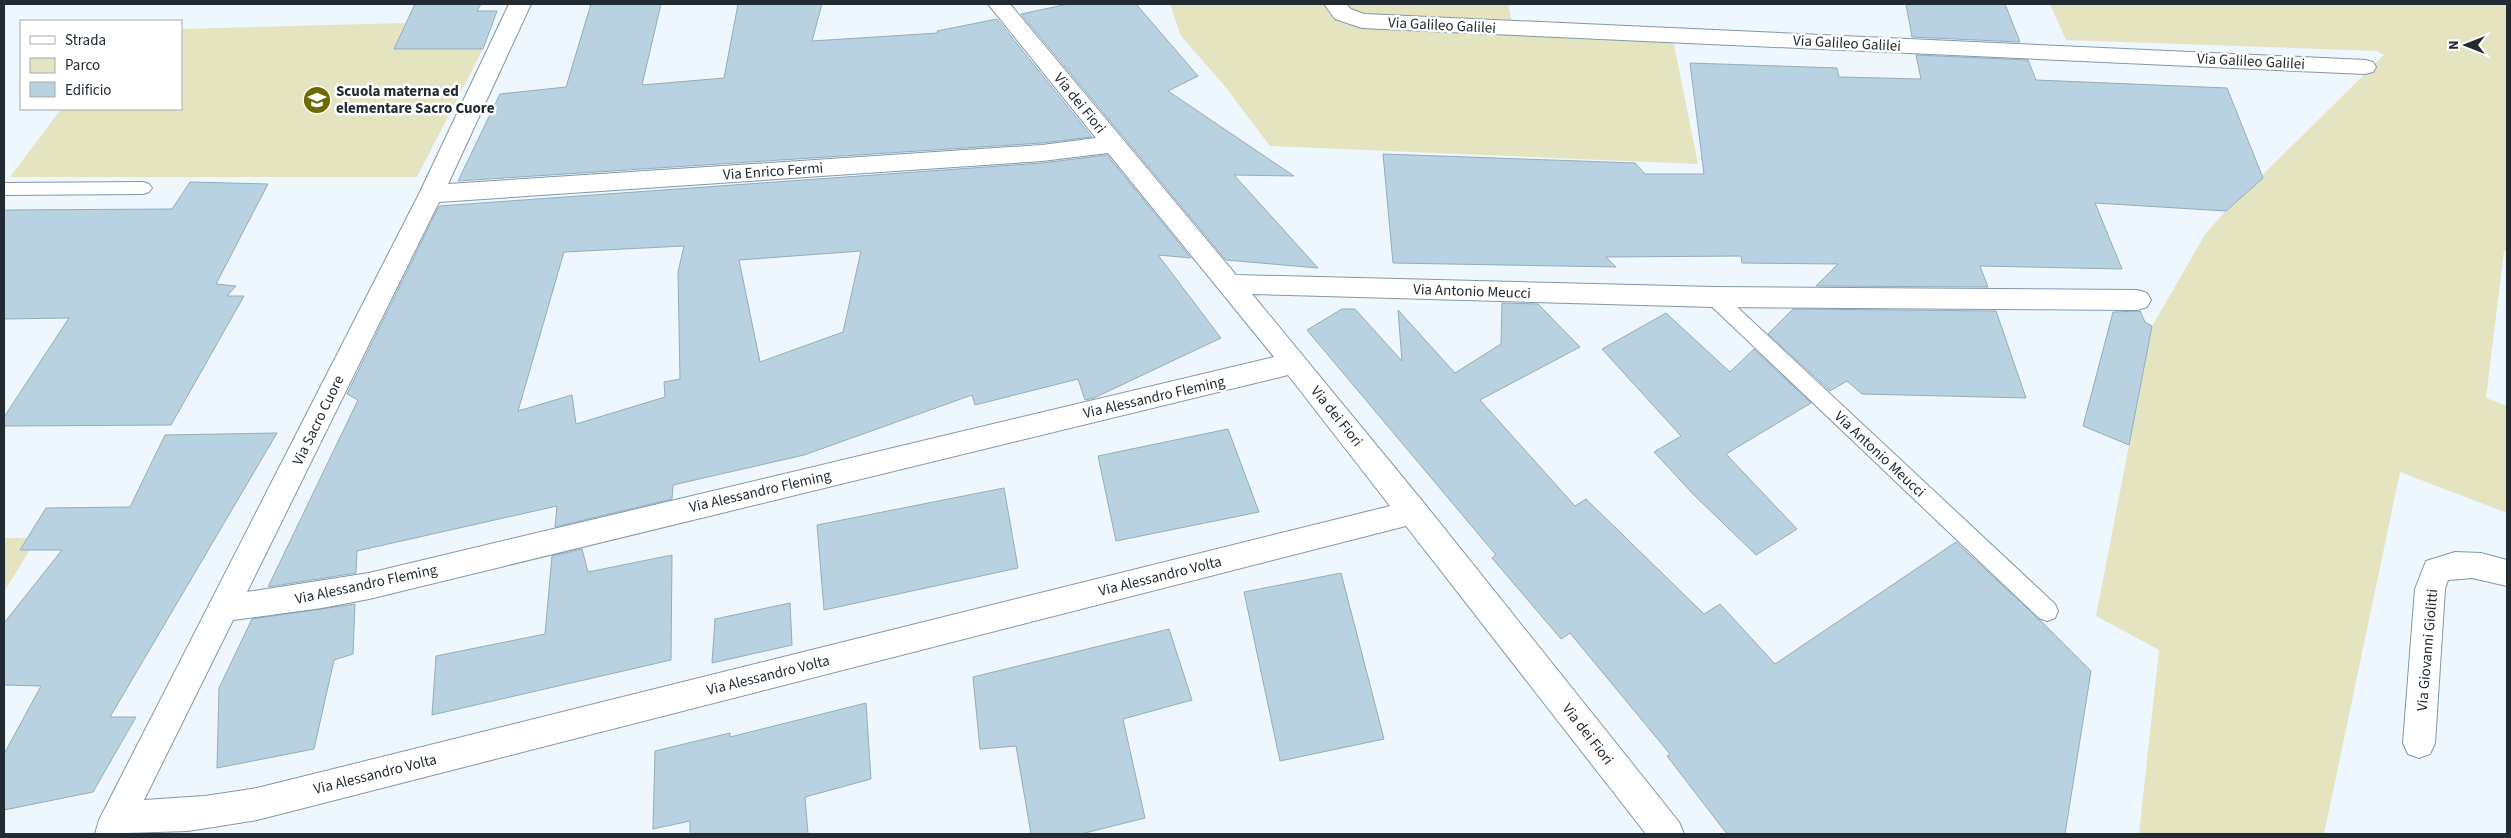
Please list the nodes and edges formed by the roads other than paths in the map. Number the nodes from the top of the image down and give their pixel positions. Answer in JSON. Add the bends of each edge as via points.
{"nodes":[{"id":1,"x":520,"y":4,"type":"edge"},
{"id":2,"x":1000,"y":4,"type":"edge"},
{"id":3,"x":1335,"y":4,"type":"edge"},
{"id":4,"x":2365,"y":67,"type":"dead end"},
{"id":5,"x":1114,"y":144,"type":"junction"},
{"id":6,"x":144,"y":188,"type":"dead end"},
{"id":7,"x":4,"y":189,"type":"edge"},
{"id":8,"x":431,"y":194,"type":"junction"},
{"id":9,"x":1229,"y":284,"type":"junction"},
{"id":10,"x":1714,"y":297,"type":"junction"},
{"id":11,"x":2138,"y":300,"type":"dead end"},
{"id":12,"x":1294,"y":363,"type":"junction"},
{"id":13,"x":1414,"y":512,"type":"junction"},
{"id":14,"x":2507,"y":573,"type":"edge"},
{"id":15,"x":225,"y":608,"type":"junction"},
{"id":16,"x":2047,"y":611,"type":"dead end"},
{"id":17,"x":2419,"y":743,"type":"dead end"},
{"id":18,"x":114,"y":826,"type":"edge"},
{"id":19,"x":1667,"y":834,"type":"edge"}],
"edges":[{"from":1,"to":8,"type":"street","name":"Via Sacro Cuore"},
{"from":2,"to":5,"type":"street","name":"Via dei Fiori"},
{"from":3,"to":4,"type":"street","name":"Via Galileo Galilei","via":[[1343,14],[1362,21]]},
{"from":5,"to":8,"type":"street","name":"Via Enrico Fermi","via":[[1042,154]]},
{"from":5,"to":9,"type":"street","name":"Via dei Fiori"},
{"from":6,"to":7,"type":"lane"},
{"from":8,"to":15,"type":"street","name":"Via Sacro Cuore"},
{"from":9,"to":10,"type":"street","name":"Via Antonio Meucci"},
{"from":9,"to":12,"type":"street","name":"Via dei Fiori"},
{"from":10,"to":11,"type":"street","name":"Via Antonio Meucci"},
{"from":10,"to":16,"type":"lane","name":"Via Antonio Meucci"},
{"from":12,"to":13,"type":"street","name":"Via dei Fiori"},
{"from":12,"to":15,"type":"street","name":"Via Alessandro Fleming","via":[[369,586]]},
{"from":13,"to":18,"type":"street","name":"Via Alessandro Volta","via":[[257,804],[212,814]]},
{"from":13,"to":19,"type":"street","name":"Via dei Fiori"},
{"from":14,"to":17,"type":"street","name":"Via Giovanni Giolitti","via":[[2472,564],[2450,565],[2437,570],[2430,589]]},
{"from":15,"to":18,"type":"street","name":"Via Sacro Cuore"}]}
